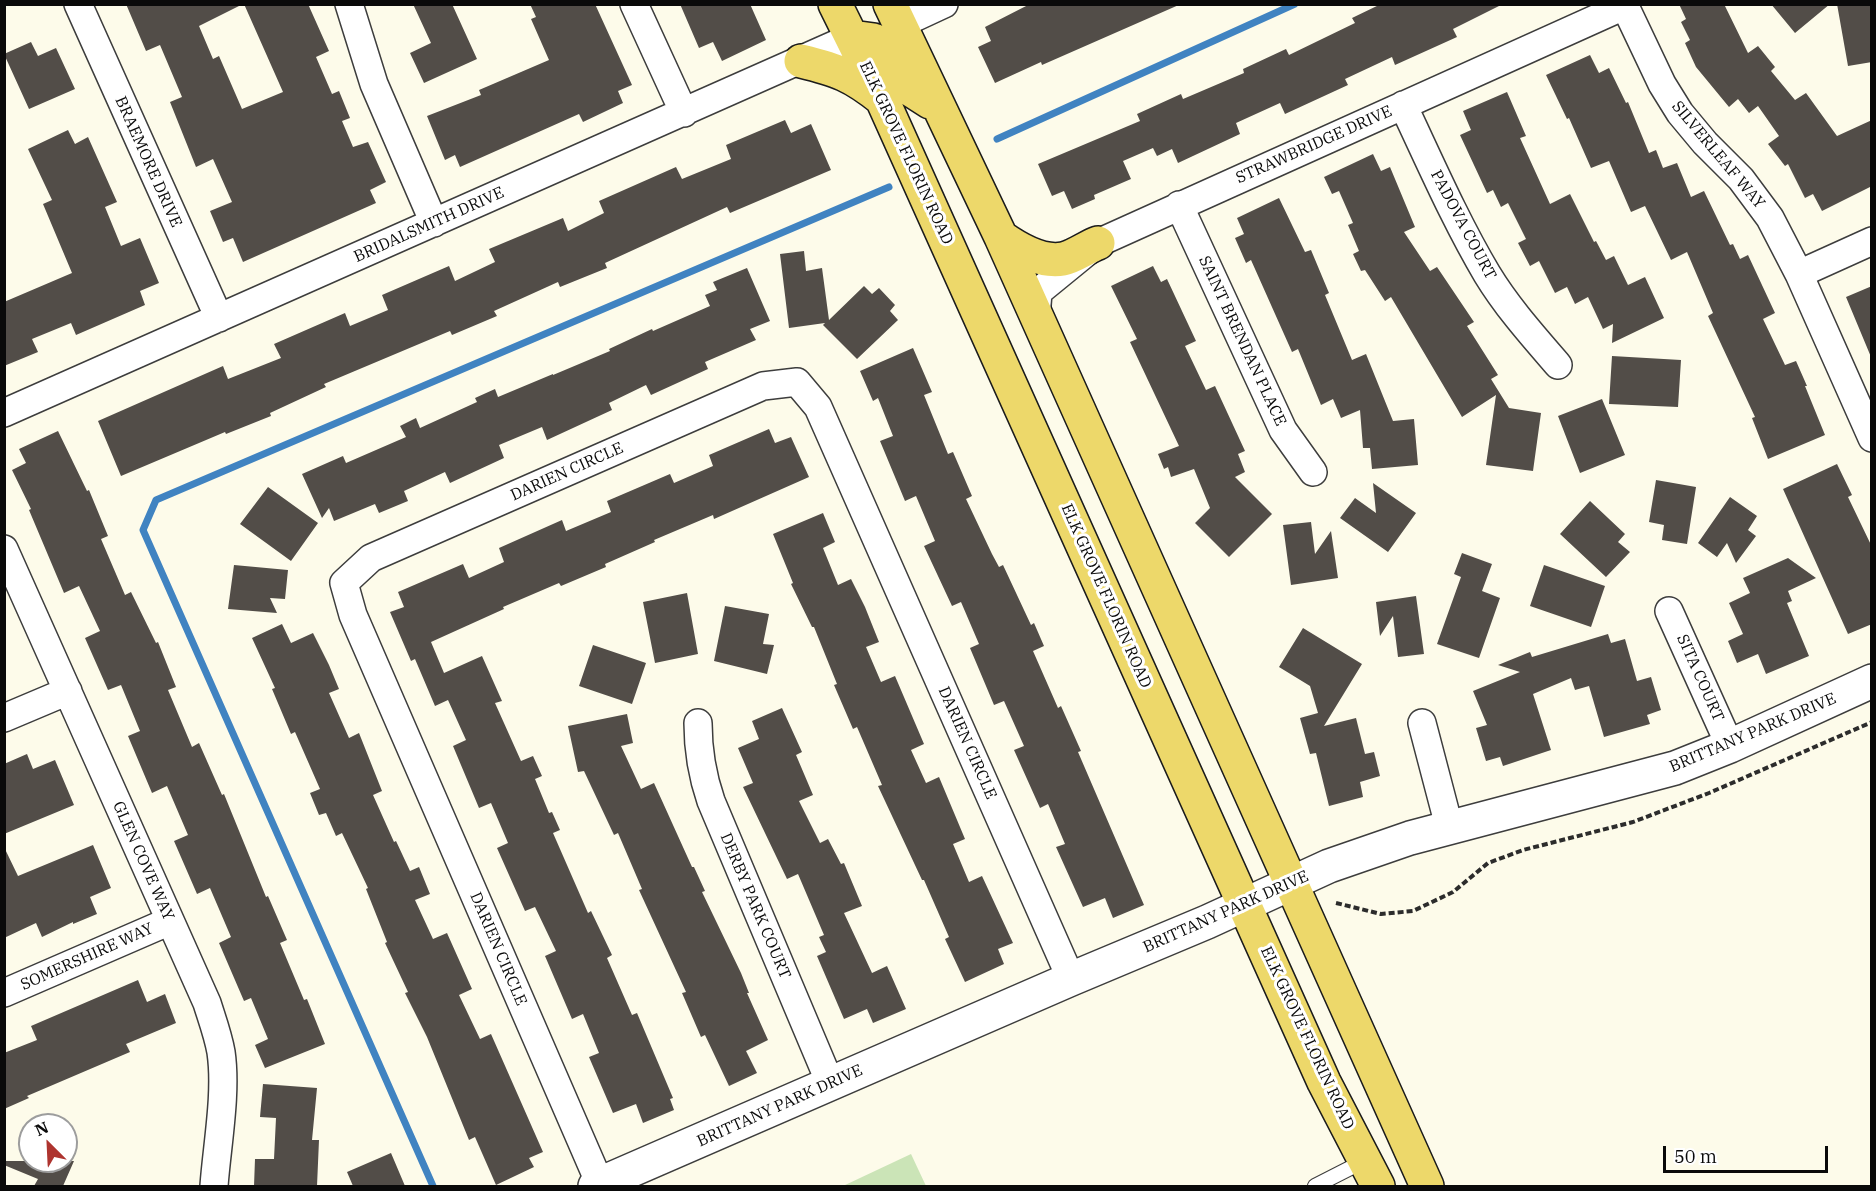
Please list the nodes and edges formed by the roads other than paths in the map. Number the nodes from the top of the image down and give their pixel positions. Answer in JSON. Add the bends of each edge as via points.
{"nodes":[{"id":1,"x":78,"y":4,"type":"edge"},
{"id":2,"x":349,"y":4,"type":"edge"},
{"id":3,"x":634,"y":4,"type":"edge"},
{"id":4,"x":835,"y":4,"type":"edge"},
{"id":5,"x":865,"y":4,"type":"edge"},
{"id":6,"x":944,"y":4,"type":"edge"},
{"id":7,"x":1624,"y":5,"type":"edge"},
{"id":8,"x":896,"y":14,"type":"edge"},
{"id":9,"x":852,"y":37,"type":"junction"},
{"id":10,"x":801,"y":62,"type":"junction"},
{"id":11,"x":882,"y":99,"type":"junction"},
{"id":12,"x":1403,"y":105,"type":"junction"},
{"id":13,"x":941,"y":110,"type":"junction"},
{"id":14,"x":684,"y":113,"type":"junction"},
{"id":15,"x":1179,"y":205,"type":"junction"},
{"id":16,"x":434,"y":223,"type":"junction"},
{"id":17,"x":1000,"y":237,"type":"junction"},
{"id":18,"x":1872,"y":241,"type":"edge"},
{"id":19,"x":1098,"y":243,"type":"junction"},
{"id":20,"x":1799,"y":274,"type":"junction"},
{"id":21,"x":219,"y":318,"type":"junction"},
{"id":22,"x":1036,"y":318,"type":"junction"},
{"id":23,"x":1558,"y":364,"type":"dead end"},
{"id":24,"x":4,"y":413,"type":"edge"},
{"id":25,"x":1872,"y":438,"type":"edge"},
{"id":26,"x":1313,"y":472,"type":"dead end"},
{"id":27,"x":4,"y":549,"type":"edge"},
{"id":28,"x":1669,"y":611,"type":"dead end"},
{"id":29,"x":1872,"y":681,"type":"edge"},
{"id":30,"x":68,"y":691,"type":"junction"},
{"id":31,"x":4,"y":718,"type":"edge"},
{"id":32,"x":698,"y":723,"type":"dead end"},
{"id":33,"x":1422,"y":723,"type":"dead end"},
{"id":34,"x":1730,"y":746,"type":"junction"},
{"id":35,"x":1449,"y":826,"type":"junction"},
{"id":36,"x":1290,"y":885,"type":"junction"},
{"id":37,"x":1245,"y":906,"type":"junction"},
{"id":38,"x":170,"y":921,"type":"junction"},
{"id":39,"x":1071,"y":978,"type":"junction"},
{"id":40,"x":4,"y":993,"type":"edge"},
{"id":41,"x":830,"y":1083,"type":"junction"},
{"id":42,"x":1372,"y":1173,"type":"edge"},
{"id":43,"x":598,"y":1185,"type":"edge"},
{"id":44,"x":214,"y":1186,"type":"edge"},
{"id":45,"x":1315,"y":1186,"type":"edge"},
{"id":46,"x":1427,"y":1186,"type":"edge"}],
"edges":[{"from":1,"to":21,"type":"street","name":"BRAEMORE DRIVE"},
{"from":2,"to":16,"type":"street","via":[[374,84]]},
{"from":3,"to":14,"type":"street"},
{"from":4,"to":9,"type":"main road","name":"ELK GROVE FLORIN ROAD"},
{"from":5,"to":8,"type":"main road","via":[[884,21]]},
{"from":6,"to":8,"type":"street"},
{"from":7,"to":12,"type":"street","name":"STRAWBRIDGE DRIVE"},
{"from":7,"to":20,"type":"street","name":"SILVERLEAF WAY","via":[[1680,113],[1741,179],[1770,218]]},
{"from":8,"to":13,"type":"main road"},
{"from":9,"to":10,"type":"street","name":"BRIDALSMITH DRIVE"},
{"from":9,"to":11,"type":"main road","name":"ELK GROVE FLORIN ROAD"},
{"from":9,"to":13,"type":"main road","via":[[874,40],[888,53],[905,86]]},
{"from":10,"to":11,"type":"main road","via":[[837,70]]},
{"from":10,"to":14,"type":"street","name":"BRIDALSMITH DRIVE"},
{"from":11,"to":37,"type":"main road","name":"ELK GROVE FLORIN ROAD"},
{"from":12,"to":15,"type":"street","name":"STRAWBRIDGE DRIVE"},
{"from":12,"to":23,"type":"street","name":"PADOVA COURT","via":[[1460,227],[1488,276]]},
{"from":13,"to":17,"type":"main road"},
{"from":14,"to":16,"type":"street","name":"BRIDALSMITH DRIVE"},
{"from":15,"to":19,"type":"street","name":"STRAWBRIDGE DRIVE"},
{"from":15,"to":26,"type":"street","name":"SAINT BRENDAN PLACE","via":[[1283,430]]},
{"from":16,"to":21,"type":"street","name":"BRIDALSMITH DRIVE"},
{"from":17,"to":19,"type":"main road","via":[[1023,251],[1046,258],[1063,259]]},
{"from":17,"to":22,"type":"main road"},
{"from":18,"to":20,"type":"street"},
{"from":19,"to":22,"type":"street","name":"STRAWBRIDGE DRIVE","via":[[1038,292]]},
{"from":20,"to":25,"type":"street","name":"SILVERLEAF WAY"},
{"from":21,"to":24,"type":"street","name":"BRIDALSMITH DRIVE"},
{"from":22,"to":36,"type":"main road"},
{"from":27,"to":30,"type":"street","name":"GLEN COVE WAY"},
{"from":28,"to":34,"type":"street","name":"SITA COURT"},
{"from":29,"to":34,"type":"street","name":"BRITTANY PARK DRIVE"},
{"from":30,"to":31,"type":"street"},
{"from":30,"to":38,"type":"street","name":"GLEN COVE WAY"},
{"from":32,"to":41,"type":"street","name":"DERBY PARK COURT","via":[[698,749],[711,801]]},
{"from":33,"to":35,"type":"street"},
{"from":34,"to":35,"type":"street","name":"BRITTANY PARK DRIVE","via":[[1675,768]]},
{"from":35,"to":36,"type":"street","name":"BRITTANY PARK DRIVE","via":[[1361,854]]},
{"from":36,"to":37,"type":"street","name":"BRITTANY PARK DRIVE"},
{"from":36,"to":46,"type":"main road"},
{"from":37,"to":39,"type":"street","name":"BRITTANY PARK DRIVE"},
{"from":37,"to":42,"type":"main road","name":"ELK GROVE FLORIN ROAD","via":[[1324,1082]]},
{"from":38,"to":40,"type":"street","name":"SOMERSHIRE WAY"},
{"from":38,"to":44,"type":"street","name":"GLEN COVE WAY","via":[[207,1003],[221,1052],[223,1078]]},
{"from":39,"to":41,"type":"street","name":"BRITTANY PARK DRIVE"},
{"from":39,"to":43,"type":"street","name":"DARIEN CIRCLE","via":[[818,407],[797,382],[763,386],[539,484],[371,558],[344,583],[353,615]]},
{"from":41,"to":43,"type":"street","name":"BRITTANY PARK DRIVE"},
{"from":42,"to":45,"type":"lane"}]}
